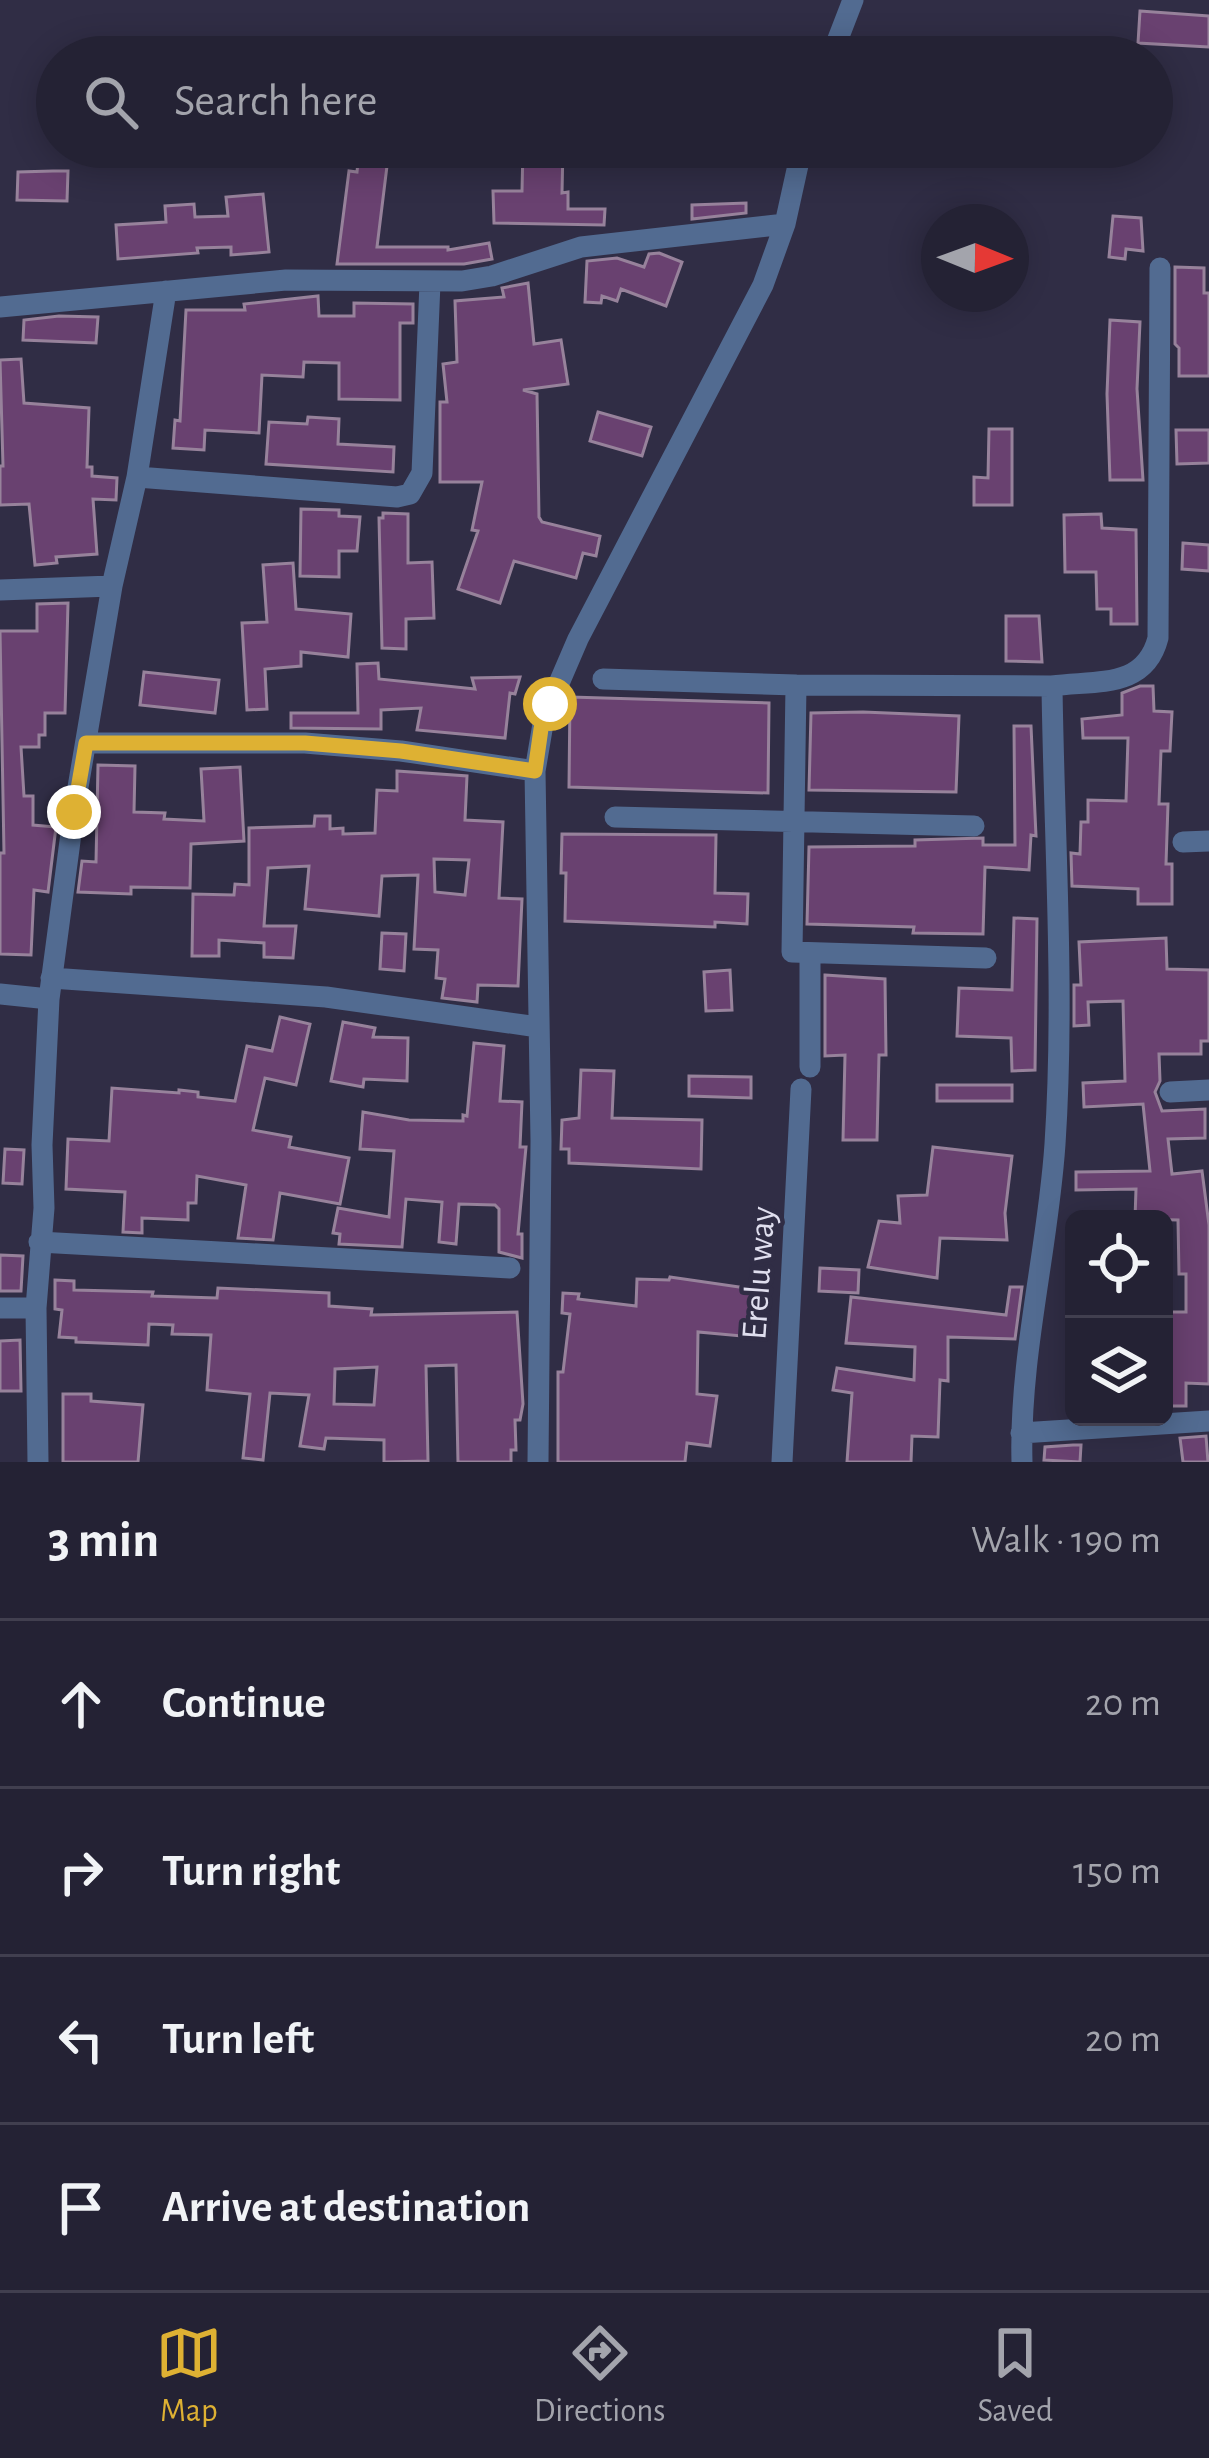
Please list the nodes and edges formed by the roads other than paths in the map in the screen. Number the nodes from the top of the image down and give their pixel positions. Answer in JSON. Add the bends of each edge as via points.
{"nodes":[{"id":1,"x":853,"y":0,"type":"edge"},
{"id":2,"x":839,"y":36,"type":"edge"},
{"id":3,"x":797,"y":168,"type":"edge"},
{"id":4,"x":785,"y":224,"type":"junction"},
{"id":5,"x":1160,"y":268,"type":"dead end"},
{"id":6,"x":430,"y":283,"type":"junction"},
{"id":7,"x":166,"y":291,"type":"junction"},
{"id":8,"x":0,"y":307,"type":"edge"},
{"id":9,"x":137,"y":477,"type":"junction"},
{"id":10,"x":112,"y":586,"type":"junction"},
{"id":11,"x":0,"y":590,"type":"edge"},
{"id":12,"x":603,"y":679,"type":"dead end"},
{"id":13,"x":796,"y":685,"type":"junction"},
{"id":14,"x":1052,"y":686,"type":"junction"},
{"id":15,"x":86,"y":743,"type":"junction"},
{"id":16,"x":535,"y":771,"type":"junction"},
{"id":17,"x":615,"y":817,"type":"dead end"},
{"id":18,"x":791,"y":823,"type":"junction"},
{"id":19,"x":974,"y":826,"type":"dead end"},
{"id":20,"x":1209,"y":841,"type":"edge"},
{"id":21,"x":1183,"y":842,"type":"dead end"},
{"id":22,"x":810,"y":954,"type":"junction"},
{"id":23,"x":986,"y":958,"type":"dead end"},
{"id":24,"x":50,"y":988,"type":"junction"},
{"id":25,"x":0,"y":994,"type":"edge"},
{"id":26,"x":538,"y":1027,"type":"junction"},
{"id":27,"x":810,"y":1067,"type":"dead end"},
{"id":28,"x":801,"y":1090,"type":"dead end"},
{"id":29,"x":1209,"y":1090,"type":"edge"},
{"id":30,"x":1170,"y":1092,"type":"dead end"},
{"id":31,"x":39,"y":1242,"type":"junction"},
{"id":32,"x":510,"y":1268,"type":"dead end"},
{"id":33,"x":0,"y":1308,"type":"edge"},
{"id":34,"x":36,"y":1308,"type":"junction"},
{"id":35,"x":1209,"y":1421,"type":"edge"},
{"id":36,"x":1021,"y":1433,"type":"junction"},
{"id":37,"x":38,"y":1462,"type":"edge"},
{"id":38,"x":538,"y":1462,"type":"edge"},
{"id":39,"x":782,"y":1462,"type":"edge"},
{"id":40,"x":1022,"y":1462,"type":"edge"}],
"edges":[{"from":1,"to":2,"type":"street"},
{"from":3,"to":4,"type":"street"},
{"from":4,"to":6,"type":"street","via":[[581,247],[492,276]]},
{"from":4,"to":16,"type":"street","via":[[752,308],[578,639],[544,718]]},
{"from":5,"to":14,"type":"street","via":[[1153,658],[1129,676]]},
{"from":6,"to":7,"type":"street","via":[[325,279]]},
{"from":6,"to":9,"type":"street","via":[[422,473],[410,494]]},
{"from":7,"to":8,"type":"street"},
{"from":7,"to":9,"type":"street"},
{"from":9,"to":10,"type":"street"},
{"from":10,"to":11,"type":"street"},
{"from":10,"to":15,"type":"street"},
{"from":12,"to":13,"type":"street"},
{"from":13,"to":14,"type":"street"},
{"from":13,"to":18,"type":"street"},
{"from":14,"to":36,"type":"street","via":[[1059,1084]]},
{"from":15,"to":16,"type":"street","via":[[322,744]]},
{"from":15,"to":24,"type":"street"},
{"from":16,"to":26,"type":"street"},
{"from":17,"to":18,"type":"street"},
{"from":18,"to":19,"type":"street"},
{"from":18,"to":22,"type":"street","via":[[790,940],[792,952]]},
{"from":20,"to":21,"type":"street"},
{"from":22,"to":23,"type":"street"},
{"from":22,"to":27,"type":"street"},
{"from":24,"to":25,"type":"street"},
{"from":24,"to":26,"type":"street","via":[[306,995]]},
{"from":24,"to":31,"type":"street"},
{"from":26,"to":38,"type":"street"},
{"from":28,"to":39,"type":"street","name":"Erelu way"},
{"from":29,"to":30,"type":"street"},
{"from":31,"to":32,"type":"street"},
{"from":31,"to":34,"type":"street"},
{"from":33,"to":34,"type":"street"},
{"from":34,"to":37,"type":"street"},
{"from":35,"to":36,"type":"street"},
{"from":36,"to":40,"type":"street"}]}
